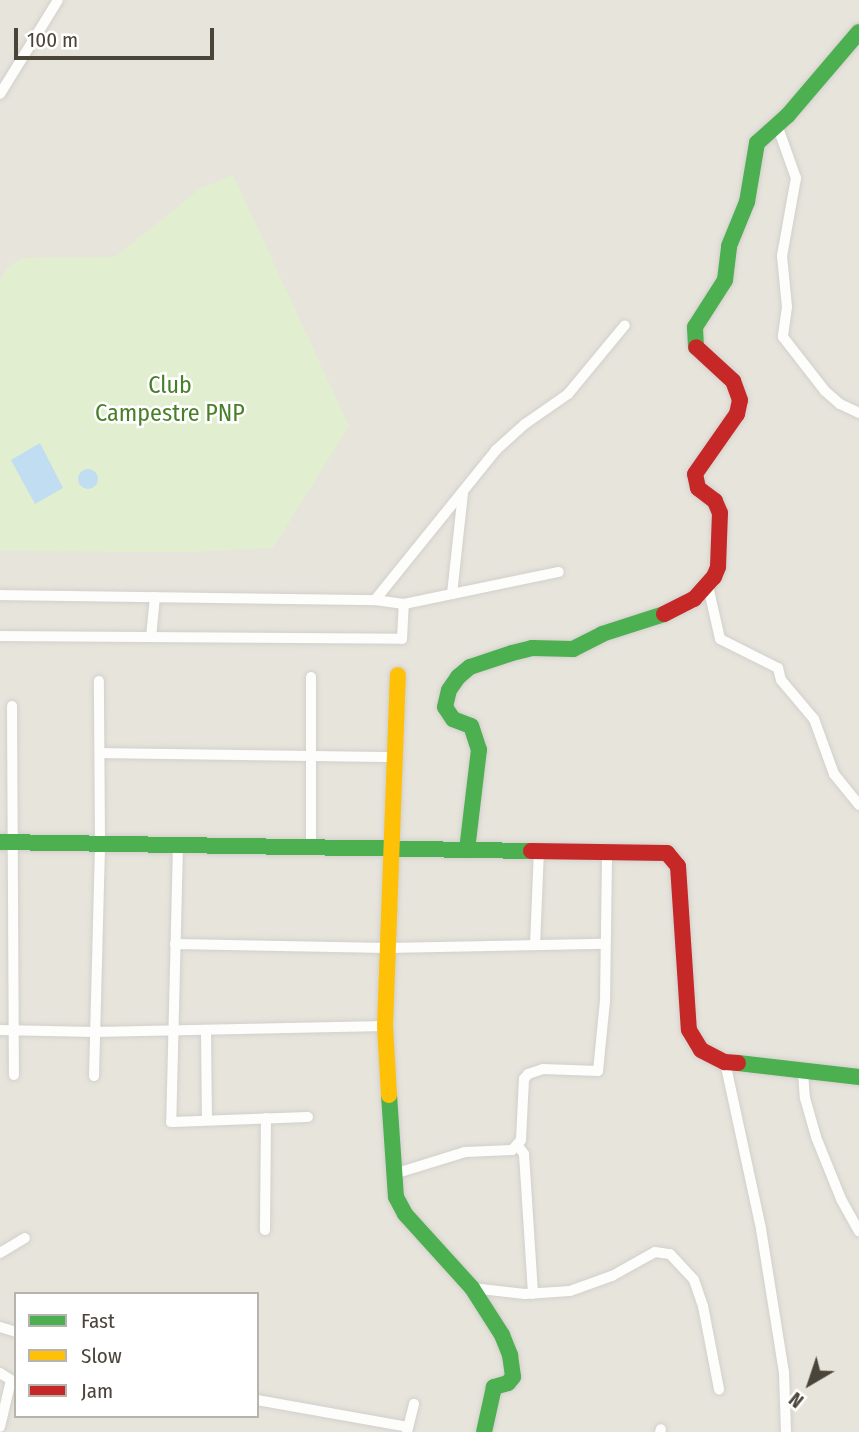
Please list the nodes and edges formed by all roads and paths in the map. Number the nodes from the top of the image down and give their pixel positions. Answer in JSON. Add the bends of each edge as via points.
{"nodes":[{"id":1,"x":58,"y":0,"type":"edge"},
{"id":2,"x":859,"y":32,"type":"edge"},
{"id":3,"x":0,"y":94,"type":"edge"},
{"id":4,"x":777,"y":125,"type":"junction"},
{"id":5,"x":625,"y":324,"type":"dead end"},
{"id":6,"x":859,"y":413,"type":"edge"},
{"id":7,"x":463,"y":491,"type":"junction"},
{"id":8,"x":559,"y":572,"type":"dead end"},
{"id":9,"x":708,"y":586,"type":"junction"},
{"id":10,"x":452,"y":594,"type":"junction"},
{"id":11,"x":0,"y":595,"type":"edge"},
{"id":12,"x":155,"y":597,"type":"junction"},
{"id":13,"x":375,"y":600,"type":"junction"},
{"id":14,"x":404,"y":604,"type":"junction"},
{"id":15,"x":0,"y":636,"type":"edge"},
{"id":16,"x":151,"y":637,"type":"junction"},
{"id":17,"x":398,"y":675,"type":"dead end"},
{"id":18,"x":311,"y":677,"type":"dead end"},
{"id":19,"x":99,"y":681,"type":"dead end"},
{"id":20,"x":12,"y":706,"type":"dead end"},
{"id":21,"x":100,"y":752,"type":"junction"},
{"id":22,"x":311,"y":756,"type":"junction"},
{"id":23,"x":397,"y":757,"type":"junction"},
{"id":24,"x":859,"y":805,"type":"edge"},
{"id":25,"x":7,"y":842,"type":"edge"},
{"id":26,"x":100,"y":843,"type":"junction"},
{"id":27,"x":178,"y":845,"type":"junction"},
{"id":28,"x":312,"y":847,"type":"junction"},
{"id":29,"x":391,"y":849,"type":"junction"},
{"id":30,"x":467,"y":850,"type":"junction"},
{"id":31,"x":539,"y":851,"type":"junction"},
{"id":32,"x":607,"y":852,"type":"junction"},
{"id":33,"x":175,"y":944,"type":"junction"},
{"id":34,"x":605,"y":944,"type":"junction"},
{"id":35,"x":535,"y":945,"type":"junction"},
{"id":36,"x":387,"y":947,"type":"junction"},
{"id":37,"x":385,"y":1026,"type":"junction"},
{"id":38,"x":0,"y":1030,"type":"edge"},
{"id":39,"x":14,"y":1030,"type":"junction"},
{"id":40,"x":206,"y":1030,"type":"junction"},
{"id":41,"x":172,"y":1031,"type":"junction"},
{"id":42,"x":95,"y":1032,"type":"junction"},
{"id":43,"x":725,"y":1062,"type":"junction"},
{"id":44,"x":803,"y":1072,"type":"junction"},
{"id":45,"x":14,"y":1075,"type":"dead end"},
{"id":46,"x":94,"y":1076,"type":"dead end"},
{"id":47,"x":859,"y":1077,"type":"edge"},
{"id":48,"x":308,"y":1117,"type":"dead end"},
{"id":49,"x":266,"y":1118,"type":"junction"},
{"id":50,"x":207,"y":1120,"type":"junction"},
{"id":51,"x":518,"y":1146,"type":"junction"},
{"id":52,"x":394,"y":1174,"type":"junction"},
{"id":53,"x":265,"y":1230,"type":"dead end"},
{"id":54,"x":859,"y":1231,"type":"edge"},
{"id":55,"x":25,"y":1238,"type":"dead end"},
{"id":56,"x":0,"y":1252,"type":"edge"},
{"id":57,"x":472,"y":1288,"type":"junction"},
{"id":58,"x":533,"y":1294,"type":"junction"},
{"id":59,"x":0,"y":1373,"type":"edge"},
{"id":60,"x":719,"y":1389,"type":"dead end"},
{"id":61,"x":259,"y":1400,"type":"edge"},
{"id":62,"x":414,"y":1404,"type":"dead end"},
{"id":63,"x":0,"y":1424,"type":"edge"},
{"id":64,"x":408,"y":1430,"type":"edge"},
{"id":65,"x":484,"y":1432,"type":"edge"},
{"id":66,"x":786,"y":1432,"type":"edge"}],
"edges":[{"from":1,"to":3,"type":"street"},
{"from":2,"to":4,"type":"street"},
{"from":4,"to":6,"type":"street","via":[[796,178],[782,257],[787,307],[783,337],[825,391]]},
{"from":4,"to":9,"type":"street","via":[[757,143],[747,202],[729,246],[725,280],[693,332],[699,353],[733,381],[740,400],[737,414],[695,474],[698,488],[715,501],[720,513],[718,567]]},
{"from":5,"to":7,"type":"street","via":[[568,394],[496,450]]},
{"from":7,"to":10,"type":"street"},
{"from":7,"to":13,"type":"street"},
{"from":8,"to":10,"type":"street"},
{"from":9,"to":24,"type":"street","via":[[720,639],[778,668],[781,680],[814,719],[834,774]]},
{"from":9,"to":30,"type":"street","via":[[671,611],[602,634],[573,649],[522,650],[470,667],[458,677],[445,707],[453,719],[471,726],[479,750]]},
{"from":10,"to":14,"type":"street"},
{"from":11,"to":12,"type":"street"},
{"from":12,"to":13,"type":"street"},
{"from":12,"to":16,"type":"street"},
{"from":13,"to":14,"type":"street"},
{"from":14,"to":16,"type":"street","via":[[402,639]]},
{"from":15,"to":16,"type":"street"},
{"from":17,"to":23,"type":"street"},
{"from":18,"to":22,"type":"street"},
{"from":19,"to":21,"type":"street"},
{"from":20,"to":25,"type":"street"},
{"from":21,"to":22,"type":"street"},
{"from":21,"to":26,"type":"street"},
{"from":22,"to":23,"type":"street"},
{"from":22,"to":28,"type":"street"},
{"from":23,"to":29,"type":"street"},
{"from":25,"to":26,"type":"street"},
{"from":25,"to":39,"type":"street"},
{"from":26,"to":27,"type":"street"},
{"from":26,"to":42,"type":"street"},
{"from":27,"to":28,"type":"street"},
{"from":27,"to":33,"type":"street"},
{"from":28,"to":29,"type":"street"},
{"from":29,"to":30,"type":"street"},
{"from":29,"to":36,"type":"street"},
{"from":30,"to":31,"type":"street"},
{"from":31,"to":32,"type":"street"},
{"from":31,"to":35,"type":"street"},
{"from":32,"to":34,"type":"street"},
{"from":32,"to":43,"type":"street","via":[[667,853],[678,866],[689,1030],[701,1050]]},
{"from":33,"to":36,"type":"street"},
{"from":33,"to":41,"type":"street"},
{"from":34,"to":35,"type":"street"},
{"from":34,"to":51,"type":"street","via":[[606,1001],[598,1071],[543,1069],[528,1074]]},
{"from":35,"to":36,"type":"street"},
{"from":36,"to":37,"type":"street"},
{"from":37,"to":40,"type":"street"},
{"from":37,"to":52,"type":"street"},
{"from":38,"to":39,"type":"street"},
{"from":39,"to":42,"type":"street"},
{"from":39,"to":45,"type":"street"},
{"from":40,"to":41,"type":"street"},
{"from":40,"to":50,"type":"street"},
{"from":41,"to":42,"type":"street"},
{"from":41,"to":50,"type":"street","via":[[171,1122]]},
{"from":42,"to":46,"type":"street"},
{"from":43,"to":44,"type":"street"},
{"from":43,"to":66,"type":"street","via":[[761,1229],[784,1372]]},
{"from":44,"to":47,"type":"street"},
{"from":44,"to":54,"type":"street","via":[[816,1137]]},
{"from":48,"to":49,"type":"street"},
{"from":49,"to":50,"type":"street"},
{"from":49,"to":53,"type":"street"},
{"from":51,"to":52,"type":"street","via":[[508,1151],[466,1152]]},
{"from":51,"to":58,"type":"street","via":[[524,1154]]},
{"from":52,"to":57,"type":"street","via":[[401,1209]]},
{"from":55,"to":56,"type":"street"},
{"from":57,"to":58,"type":"street"},
{"from":57,"to":65,"type":"street","via":[[502,1335],[515,1369],[510,1382],[494,1387]]},
{"from":58,"to":60,"type":"street","via":[[570,1291],[612,1276],[655,1252],[670,1254],[694,1280]]},
{"from":59,"to":63,"type":"street","via":[[11,1380]]},
{"from":61,"to":64,"type":"street"},
{"from":62,"to":64,"type":"street"}]}
